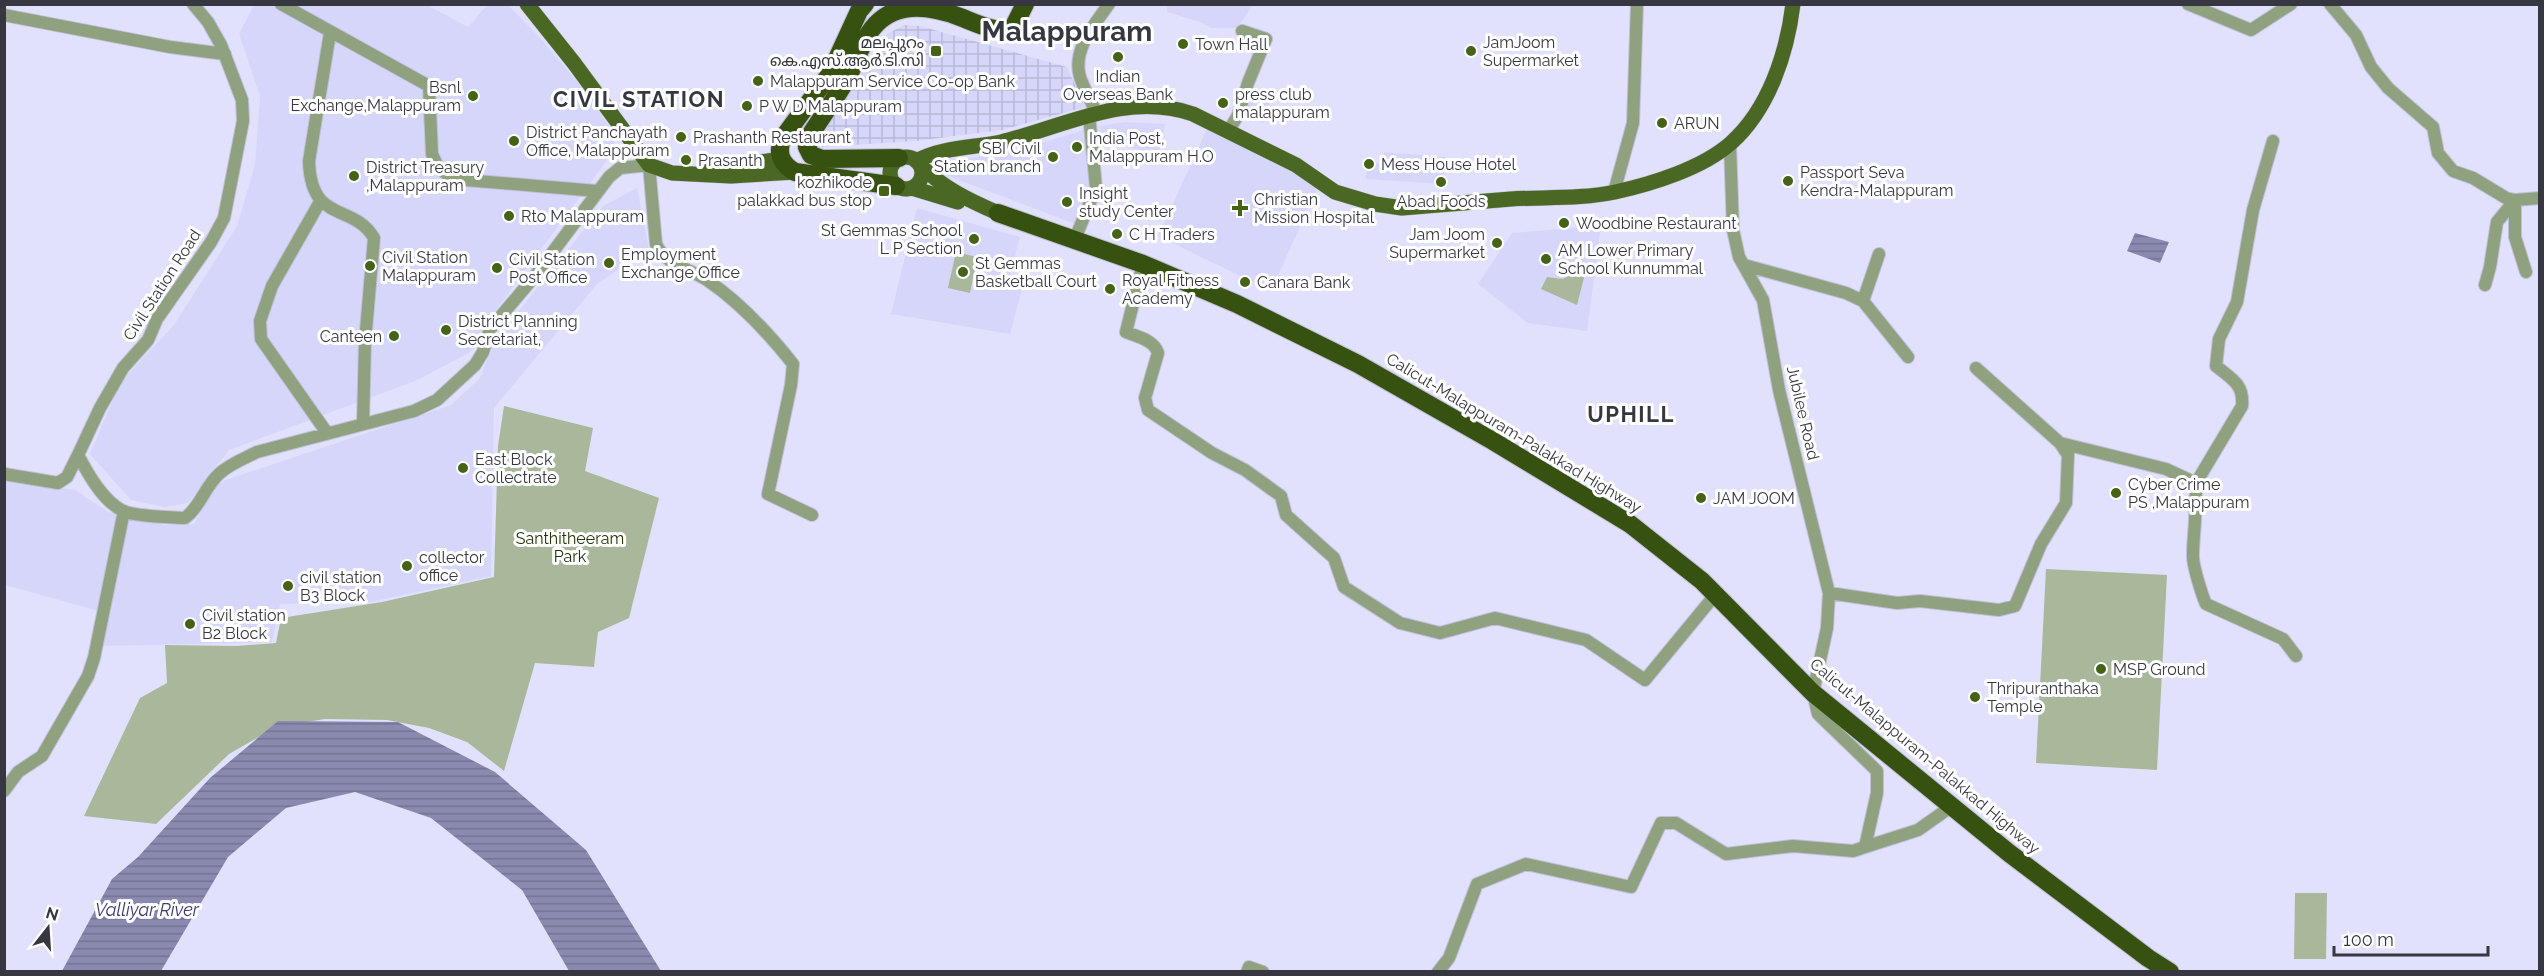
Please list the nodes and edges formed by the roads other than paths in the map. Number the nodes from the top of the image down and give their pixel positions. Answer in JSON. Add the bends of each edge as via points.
{"nodes":[{"id":1,"x":193,"y":4,"type":"edge"},
{"id":2,"x":281,"y":4,"type":"edge"},
{"id":3,"x":527,"y":4,"type":"edge"},
{"id":4,"x":865,"y":4,"type":"edge"},
{"id":5,"x":951,"y":4,"type":"edge"},
{"id":6,"x":1109,"y":4,"type":"edge"},
{"id":7,"x":1637,"y":4,"type":"edge"},
{"id":8,"x":1793,"y":4,"type":"edge"},
{"id":9,"x":2188,"y":4,"type":"edge"},
{"id":10,"x":2291,"y":4,"type":"edge"},
{"id":11,"x":2330,"y":4,"type":"edge"},
{"id":12,"x":1023,"y":9,"type":"edge"},
{"id":13,"x":4,"y":15,"type":"edge"},
{"id":14,"x":1242,"y":31,"type":"dead end"},
{"id":15,"x":330,"y":33,"type":"junction"},
{"id":16,"x":225,"y":54,"type":"junction"},
{"id":17,"x":1092,"y":113,"type":"junction"},
{"id":18,"x":1228,"y":132,"type":"junction"},
{"id":19,"x":2273,"y":141,"type":"dead end"},
{"id":20,"x":1730,"y":144,"type":"junction"},
{"id":21,"x":781,"y":159,"type":"junction"},
{"id":22,"x":912,"y":161,"type":"junction"},
{"id":23,"x":650,"y":165,"type":"junction"},
{"id":24,"x":795,"y":172,"type":"junction"},
{"id":25,"x":694,"y":173,"type":"junction"},
{"id":26,"x":904,"y":187,"type":"junction"},
{"id":27,"x":597,"y":191,"type":"junction"},
{"id":28,"x":1614,"y":192,"type":"junction"},
{"id":29,"x":2540,"y":198,"type":"edge"},
{"id":30,"x":2515,"y":200,"type":"junction"},
{"id":31,"x":321,"y":201,"type":"junction"},
{"id":32,"x":998,"y":213,"type":"junction"},
{"id":33,"x":1074,"y":241,"type":"junction"},
{"id":34,"x":1879,"y":254,"type":"dead end"},
{"id":35,"x":1143,"y":264,"type":"junction"},
{"id":36,"x":1744,"y":266,"type":"junction"},
{"id":37,"x":2526,"y":272,"type":"dead end"},
{"id":38,"x":2485,"y":285,"type":"dead end"},
{"id":39,"x":1863,"y":301,"type":"junction"},
{"id":40,"x":1908,"y":357,"type":"dead end"},
{"id":41,"x":1976,"y":368,"type":"dead end"},
{"id":42,"x":363,"y":424,"type":"junction"},
{"id":43,"x":327,"y":433,"type":"junction"},
{"id":44,"x":2060,"y":443,"type":"junction"},
{"id":45,"x":78,"y":455,"type":"junction"},
{"id":46,"x":4,"y":474,"type":"edge"},
{"id":47,"x":2196,"y":483,"type":"junction"},
{"id":48,"x":124,"y":511,"type":"junction"},
{"id":49,"x":812,"y":515,"type":"dead end"},
{"id":50,"x":1829,"y":593,"type":"junction"},
{"id":51,"x":1715,"y":595,"type":"junction"},
{"id":52,"x":2296,"y":656,"type":"dead end"},
{"id":53,"x":1814,"y":693,"type":"junction"},
{"id":54,"x":4,"y":791,"type":"edge"},
{"id":55,"x":1952,"y":806,"type":"junction"},
{"id":56,"x":1865,"y":847,"type":"junction"},
{"id":57,"x":2149,"y":965,"type":"edge"},
{"id":58,"x":1247,"y":972,"type":"edge"},
{"id":59,"x":1263,"y":972,"type":"edge"},
{"id":60,"x":1438,"y":972,"type":"edge"},
{"id":61,"x":2170,"y":972,"type":"edge"}],
"edges":[{"from":1,"to":16,"type":"street","name":"Civil Station Road"},
{"from":2,"to":15,"type":"street"},
{"from":3,"to":23,"type":"main road"},
{"from":4,"to":21,"type":"highway","via":[[830,74],[782,139]]},
{"from":5,"to":12,"type":"highway","via":[[989,20],[1006,22]]},
{"from":6,"to":17,"type":"street","via":[[1081,47],[1078,59]]},
{"from":7,"to":28,"type":"street","via":[[1633,123]]},
{"from":8,"to":20,"type":"main road","via":[[1781,60],[1759,110]]},
{"from":9,"to":10,"type":"street","via":[[2251,30]]},
{"from":11,"to":30,"type":"street","via":[[2356,35],[2371,67],[2388,88],[2433,127],[2438,153],[2453,171]]},
{"from":12,"to":22,"type":"highway","via":[[1008,30],[987,27],[940,10],[898,8],[869,33],[846,80],[809,137],[807,147],[811,155],[822,159]]},
{"from":13,"to":16,"type":"street"},
{"from":14,"to":18,"type":"street","via":[[1266,39]]},
{"from":15,"to":27,"type":"street","via":[[429,86],[432,154],[438,167],[453,179]]},
{"from":15,"to":31,"type":"street","via":[[309,161],[310,180]]},
{"from":16,"to":45,"type":"street","name":"Civil Station Road","via":[[242,100],[243,121],[224,218],[157,318],[148,340],[123,368]]},
{"from":17,"to":18,"type":"main road","via":[[1131,107],[1178,109]]},
{"from":17,"to":22,"type":"main road","via":[[1029,135],[930,153]]},
{"from":17,"to":33,"type":"street","via":[[1096,188]]},
{"from":18,"to":28,"type":"main road","via":[[1296,165],[1335,192],[1375,204],[1402,208]]},
{"from":19,"to":47,"type":"street","via":[[2253,210],[2237,302],[2219,339],[2216,360],[2216,366],[2240,384],[2242,406]]},
{"from":20,"to":28,"type":"main road","via":[[1690,170]]},
{"from":20,"to":36,"type":"street","name":"Jubilee Road","via":[[1732,230]]},
{"from":21,"to":24,"type":"highway"},
{"from":21,"to":25,"type":"main road"},
{"from":22,"to":26,"type":"main road","via":[[921,178]]},
{"from":22,"to":26,"type":"main road","via":[[895,161],[890,171],[890,177]]},
{"from":22,"to":32,"type":"main road","name":"Calicut-Malappuram-Palakkad Highway","via":[[955,194]]},
{"from":23,"to":25,"type":"main road","via":[[672,173]]},
{"from":23,"to":27,"type":"street","via":[[620,168]]},
{"from":23,"to":49,"type":"street","via":[[660,254],[706,279],[793,364],[768,494]]},
{"from":24,"to":25,"type":"main road","via":[[731,176]]},
{"from":24,"to":26,"type":"highway","name":"Calicut-Malappuram-Palakkad Highway"},
{"from":26,"to":32,"type":"main road","name":"Calicut-Malappuram-Palakkad Highway"},
{"from":27,"to":42,"type":"street","via":[[490,329],[475,365],[437,400],[414,411]]},
{"from":29,"to":30,"type":"street"},
{"from":30,"to":37,"type":"street","via":[[2516,237]]},
{"from":30,"to":38,"type":"street","via":[[2497,222]]},
{"from":31,"to":42,"type":"street","via":[[368,227],[374,238]]},
{"from":31,"to":43,"type":"street","via":[[272,286],[260,321],[261,339]]},
{"from":32,"to":33,"type":"highway","name":"Calicut-Malappuram-Palakkad Highway"},
{"from":33,"to":35,"type":"highway","name":"Calicut-Malappuram-Palakkad Highway"},
{"from":34,"to":39,"type":"street"},
{"from":35,"to":51,"type":"highway","name":"Calicut-Malappuram-Palakkad Highway","via":[[1237,304],[1358,364],[1492,441],[1630,524]]},
{"from":35,"to":51,"type":"street","via":[[1126,332],[1157,348],[1145,398],[1148,410],[1281,496],[1286,515],[1334,558],[1344,587],[1400,623],[1440,633],[1495,618],[1586,640],[1645,680]]},
{"from":36,"to":39,"type":"street","via":[[1846,292]]},
{"from":36,"to":50,"type":"street","name":"Jubilee Road","via":[[1763,300],[1779,390]]},
{"from":39,"to":40,"type":"street"},
{"from":41,"to":44,"type":"street"},
{"from":42,"to":43,"type":"street"},
{"from":43,"to":48,"type":"street","via":[[238,461],[220,473],[185,518]]},
{"from":44,"to":47,"type":"street","via":[[2166,469]]},
{"from":44,"to":50,"type":"street","via":[[2068,455],[2066,503],[2041,544],[2015,606],[1999,610],[1920,601],[1897,603]]},
{"from":45,"to":46,"type":"street","name":"Civil Station Road","via":[[67,477],[58,483]]},
{"from":45,"to":48,"type":"street","via":[[89,475]]},
{"from":47,"to":52,"type":"street","via":[[2192,557],[2206,604],[2283,639]]},
{"from":48,"to":54,"type":"street","via":[[88,676],[42,756],[18,772]]},
{"from":50,"to":53,"type":"street","name":"Jubilee Road","via":[[1827,628]]},
{"from":51,"to":53,"type":"highway","name":"Calicut-Malappuram-Palakkad Highway"},
{"from":53,"to":55,"type":"highway","name":"Calicut-Malappuram-Palakkad Highway"},
{"from":53,"to":56,"type":"street","via":[[1818,714],[1877,771],[1877,793]]},
{"from":55,"to":56,"type":"street","via":[[1918,830]]},
{"from":55,"to":57,"type":"highway","name":"Calicut-Malappuram-Palakkad Highway"},
{"from":56,"to":60,"type":"street","via":[[1853,851],[1793,846],[1726,854],[1676,823],[1661,823],[1631,887],[1526,864],[1477,884],[1449,958]]},
{"from":57,"to":61,"type":"highway","name":"Calicut-Malappuram-Palakkad Highway"},
{"from":58,"to":59,"type":"street","via":[[1249,967]]}]}
